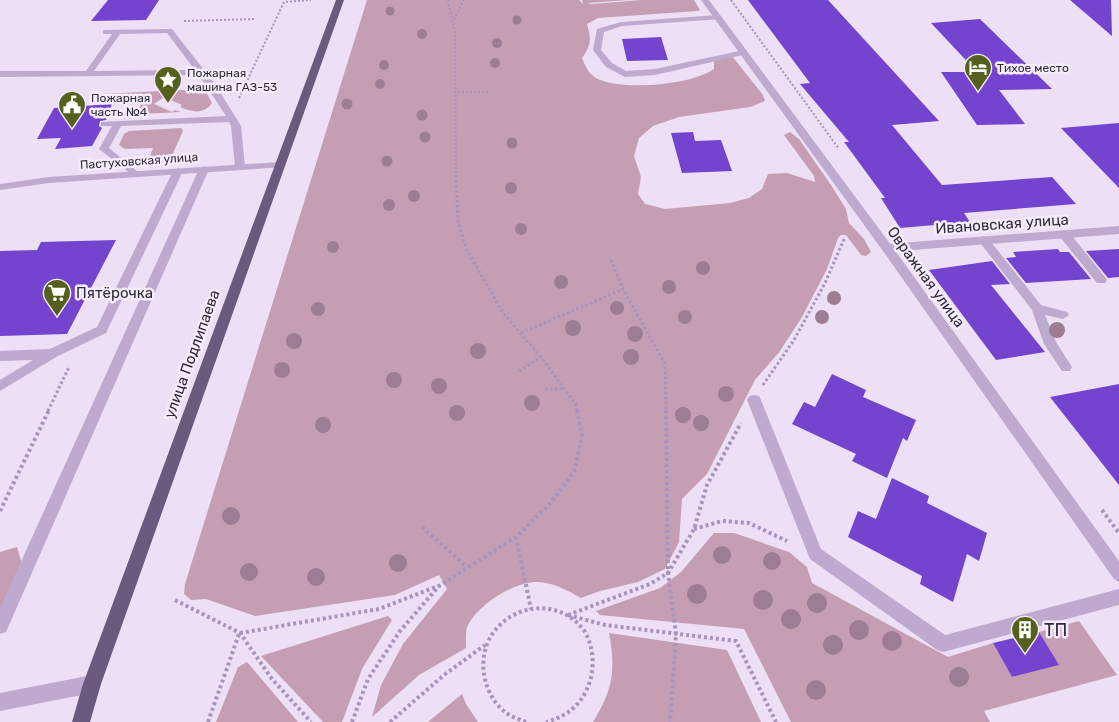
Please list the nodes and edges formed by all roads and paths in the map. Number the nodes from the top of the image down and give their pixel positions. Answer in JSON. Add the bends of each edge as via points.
{"nodes":[{"id":1,"x":311,"y":0,"type":"edge"},
{"id":2,"x":340,"y":0,"type":"edge"},
{"id":3,"x":448,"y":0,"type":"edge"},
{"id":4,"x":464,"y":0,"type":"edge"},
{"id":5,"x":705,"y":0,"type":"edge"},
{"id":6,"x":718,"y":17,"type":"junction"},
{"id":7,"x":453,"y":20,"type":"junction"},
{"id":8,"x":106,"y":32,"type":"dead end"},
{"id":9,"x":118,"y":32,"type":"junction"},
{"id":10,"x":744,"y":52,"type":"junction"},
{"id":11,"x":200,"y":72,"type":"junction"},
{"id":12,"x":0,"y":74,"type":"edge"},
{"id":13,"x":88,"y":74,"type":"junction"},
{"id":14,"x":454,"y":92,"type":"junction"},
{"id":15,"x":491,"y":92,"type":"dead end"},
{"id":16,"x":237,"y":103,"type":"dead end"},
{"id":17,"x":231,"y":118,"type":"junction"},
{"id":18,"x":118,"y":123,"type":"junction"},
{"id":19,"x":104,"y":124,"type":"dead end"},
{"id":20,"x":281,"y":165,"type":"junction"},
{"id":21,"x":240,"y":168,"type":"junction"},
{"id":22,"x":204,"y":169,"type":"junction"},
{"id":23,"x":178,"y":171,"type":"junction"},
{"id":24,"x":135,"y":174,"type":"junction"},
{"id":25,"x":0,"y":187,"type":"edge"},
{"id":26,"x":1119,"y":230,"type":"edge"},
{"id":27,"x":1064,"y":234,"type":"junction"},
{"id":28,"x":845,"y":237,"type":"dead end"},
{"id":29,"x":983,"y":240,"type":"junction"},
{"id":30,"x":887,"y":248,"type":"junction"},
{"id":31,"x":611,"y":260,"type":"dead end"},
{"id":32,"x":1014,"y":279,"type":"junction"},
{"id":33,"x":1101,"y":280,"type":"dead end"},
{"id":34,"x":1028,"y":284,"type":"dead end"},
{"id":35,"x":624,"y":289,"type":"junction"},
{"id":36,"x":1037,"y":308,"type":"junction"},
{"id":37,"x":1063,"y":315,"type":"dead end"},
{"id":38,"x":520,"y":333,"type":"junction"},
{"id":39,"x":54,"y":353,"type":"junction"},
{"id":40,"x":0,"y":356,"type":"edge"},
{"id":41,"x":541,"y":357,"type":"junction"},
{"id":42,"x":1066,"y":367,"type":"dead end"},
{"id":43,"x":519,"y":371,"type":"dead end"},
{"id":44,"x":0,"y":386,"type":"edge"},
{"id":45,"x":565,"y":388,"type":"junction"},
{"id":46,"x":545,"y":389,"type":"dead end"},
{"id":47,"x":754,"y":400,"type":"junction"},
{"id":48,"x":422,"y":527,"type":"dead end"},
{"id":49,"x":694,"y":529,"type":"junction"},
{"id":50,"x":516,"y":537,"type":"junction"},
{"id":51,"x":815,"y":554,"type":"junction"},
{"id":52,"x":467,"y":567,"type":"junction"},
{"id":53,"x":668,"y":573,"type":"junction"},
{"id":54,"x":1119,"y":574,"type":"edge"},
{"id":55,"x":439,"y":586,"type":"junction"},
{"id":56,"x":1119,"y":597,"type":"edge"},
{"id":57,"x":175,"y":600,"type":"dead end"},
{"id":58,"x":531,"y":608,"type":"junction"},
{"id":59,"x":568,"y":615,"type":"junction"},
{"id":60,"x":0,"y":626,"type":"edge"},
{"id":61,"x":240,"y":633,"type":"junction"},
{"id":62,"x":676,"y":634,"type":"junction"},
{"id":63,"x":486,"y":645,"type":"junction"},
{"id":64,"x":92,"y":684,"type":"junction"},
{"id":65,"x":0,"y":702,"type":"edge"},
{"id":66,"x":557,"y":721,"type":"edge"},
{"id":67,"x":81,"y":722,"type":"edge"},
{"id":68,"x":208,"y":722,"type":"edge"},
{"id":69,"x":311,"y":722,"type":"edge"},
{"id":70,"x":352,"y":722,"type":"edge"},
{"id":71,"x":390,"y":722,"type":"edge"},
{"id":72,"x":526,"y":722,"type":"edge"},
{"id":73,"x":546,"y":722,"type":"edge"},
{"id":74,"x":670,"y":722,"type":"edge"},
{"id":75,"x":776,"y":722,"type":"edge"}],
"edges":[{"from":1,"to":16,"type":"path","via":[[284,2]]},
{"from":2,"to":20,"type":"main road","name":"улица Подлипаева"},
{"from":3,"to":7,"type":"path"},
{"from":4,"to":7,"type":"path"},
{"from":5,"to":6,"type":"street","name":"Овражная улица"},
{"from":6,"to":10,"type":"street","name":"Овражная улица"},
{"from":6,"to":10,"type":"street","via":[[621,24],[600,31],[597,50],[609,65],[625,74],[655,72]]},
{"from":7,"to":14,"type":"path"},
{"from":8,"to":9,"type":"street"},
{"from":9,"to":11,"type":"street","via":[[169,31]]},
{"from":9,"to":13,"type":"street"},
{"from":10,"to":30,"type":"street","name":"Овражная улица"},
{"from":11,"to":13,"type":"street"},
{"from":11,"to":17,"type":"street"},
{"from":12,"to":13,"type":"street"},
{"from":14,"to":15,"type":"path"},
{"from":14,"to":38,"type":"path","via":[[458,222],[467,250],[503,313]]},
{"from":17,"to":18,"type":"street"},
{"from":17,"to":21,"type":"street","via":[[236,126]]},
{"from":18,"to":19,"type":"street"},
{"from":18,"to":24,"type":"street","via":[[104,149]]},
{"from":20,"to":21,"type":"street","name":"Пастуховская улица"},
{"from":20,"to":64,"type":"main road","name":"улица Подлипаева"},
{"from":21,"to":22,"type":"street","name":"Пастуховская улица"},
{"from":22,"to":23,"type":"street","name":"Пастуховская улица"},
{"from":22,"to":60,"type":"street"},
{"from":23,"to":24,"type":"street","name":"Пастуховская улица"},
{"from":23,"to":39,"type":"street","via":[[102,330]]},
{"from":24,"to":25,"type":"street","name":"Пастуховская улица"},
{"from":26,"to":27,"type":"street","name":"Ивановская улица"},
{"from":27,"to":29,"type":"street","name":"Ивановская улица"},
{"from":27,"to":33,"type":"street"},
{"from":28,"to":47,"type":"path","via":[[794,340]]},
{"from":29,"to":30,"type":"street","name":"Ивановская улица"},
{"from":29,"to":32,"type":"street"},
{"from":30,"to":54,"type":"street","name":"Овражная улица"},
{"from":31,"to":35,"type":"path"},
{"from":32,"to":34,"type":"street"},
{"from":32,"to":36,"type":"street"},
{"from":35,"to":38,"type":"path"},
{"from":35,"to":53,"type":"path","via":[[665,364]]},
{"from":36,"to":37,"type":"street"},
{"from":36,"to":42,"type":"street","via":[[1050,344]]},
{"from":38,"to":41,"type":"path"},
{"from":39,"to":40,"type":"street"},
{"from":39,"to":44,"type":"street"},
{"from":41,"to":43,"type":"path"},
{"from":41,"to":45,"type":"path"},
{"from":45,"to":46,"type":"path"},
{"from":45,"to":50,"type":"path","via":[[576,404],[582,436],[574,472],[550,504]]},
{"from":47,"to":49,"type":"path","via":[[706,486]]},
{"from":47,"to":51,"type":"street"},
{"from":48,"to":52,"type":"path"},
{"from":49,"to":51,"type":"path","via":[[722,522],[749,523]]},
{"from":49,"to":53,"type":"path"},
{"from":50,"to":52,"type":"path"},
{"from":50,"to":58,"type":"path"},
{"from":51,"to":56,"type":"street","via":[[944,644]]},
{"from":52,"to":55,"type":"path"},
{"from":53,"to":59,"type":"path","via":[[650,584]]},
{"from":53,"to":62,"type":"path"},
{"from":55,"to":61,"type":"path","via":[[379,610]]},
{"from":55,"to":70,"type":"path","via":[[400,631],[368,679]]},
{"from":57,"to":61,"type":"path"},
{"from":58,"to":59,"type":"path","via":[[543,606]]},
{"from":58,"to":63,"type":"path","via":[[518,610],[498,624]]},
{"from":59,"to":62,"type":"path","via":[[605,625]]},
{"from":59,"to":66,"type":"path","via":[[582,628],[592,647],[594,669],[588,690],[575,708]]},
{"from":61,"to":68,"type":"path"},
{"from":61,"to":69,"type":"path","via":[[272,678]]},
{"from":62,"to":74,"type":"path"},
{"from":62,"to":75,"type":"path","via":[[736,641]]},
{"from":63,"to":71,"type":"path","via":[[444,675]]},
{"from":63,"to":72,"type":"path","via":[[482,666],[486,688],[497,706],[514,719]]},
{"from":64,"to":65,"type":"street"},
{"from":64,"to":67,"type":"main road","name":"улица Подлипаева"},
{"from":66,"to":73,"type":"path"}]}
